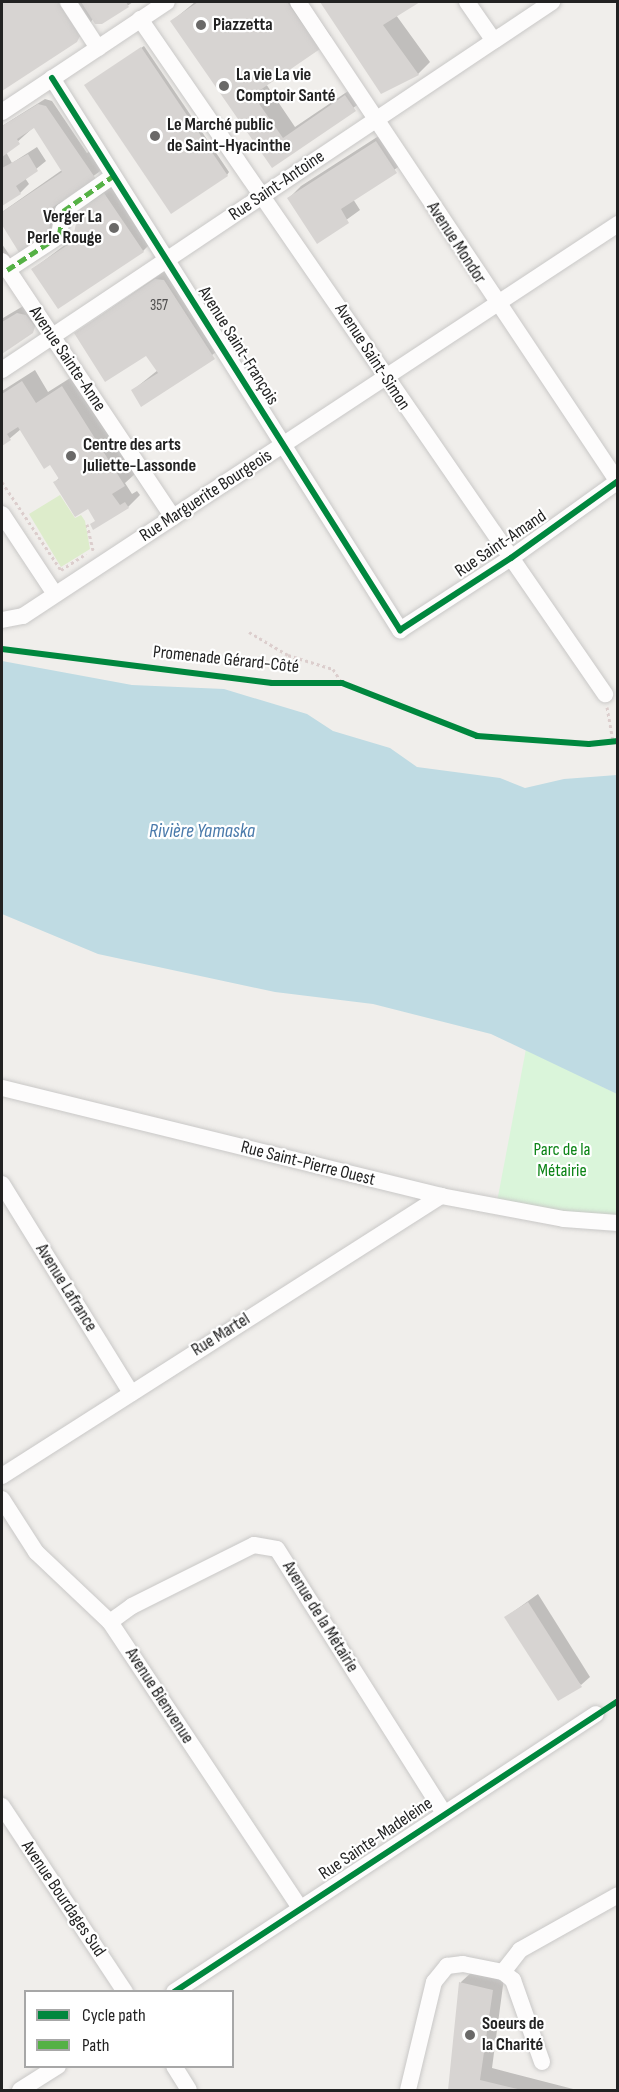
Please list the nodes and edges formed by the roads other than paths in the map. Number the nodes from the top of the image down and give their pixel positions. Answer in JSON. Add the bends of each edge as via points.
{"nodes":[{"id":1,"x":68,"y":2,"type":"edge"},
{"id":2,"x":167,"y":2,"type":"edge"},
{"id":3,"x":298,"y":2,"type":"edge"},
{"id":4,"x":467,"y":2,"type":"edge"},
{"id":5,"x":552,"y":2,"type":"edge"},
{"id":6,"x":140,"y":19,"type":"junction"},
{"id":7,"x":494,"y":41,"type":"junction"},
{"id":8,"x":98,"y":48,"type":"junction"},
{"id":9,"x":52,"y":78,"type":"junction"},
{"id":10,"x":2,"y":112,"type":"edge"},
{"id":11,"x":375,"y":120,"type":"junction"},
{"id":12,"x":113,"y":176,"type":"junction"},
{"id":13,"x":264,"y":194,"type":"junction"},
{"id":14,"x":617,"y":226,"type":"edge"},
{"id":15,"x":166,"y":261,"type":"junction"},
{"id":16,"x":4,"y":265,"type":"edge"},
{"id":17,"x":496,"y":305,"type":"junction"},
{"id":18,"x":52,"y":337,"type":"junction"},
{"id":19,"x":2,"y":370,"type":"edge"},
{"id":20,"x":383,"y":377,"type":"junction"},
{"id":21,"x":283,"y":446,"type":"junction"},
{"id":22,"x":617,"y":481,"type":"edge"},
{"id":23,"x":2,"y":514,"type":"edge"},
{"id":24,"x":173,"y":517,"type":"junction"},
{"id":25,"x":511,"y":558,"type":"junction"},
{"id":26,"x":55,"y":594,"type":"junction"},
{"id":27,"x":2,"y":620,"type":"edge"},
{"id":28,"x":399,"y":630,"type":"joint"},
{"id":29,"x":604,"y":694,"type":"dead end"},
{"id":30,"x":2,"y":1088,"type":"edge"},
{"id":31,"x":2,"y":1184,"type":"edge"},
{"id":32,"x":441,"y":1196,"type":"junction"},
{"id":33,"x":618,"y":1223,"type":"edge"},
{"id":34,"x":131,"y":1393,"type":"junction"},
{"id":35,"x":2,"y":1476,"type":"edge"},
{"id":36,"x":2,"y":1499,"type":"edge"},
{"id":37,"x":110,"y":1622,"type":"junction"},
{"id":38,"x":596,"y":1714,"type":"dead end"},
{"id":39,"x":2,"y":1806,"type":"edge"},
{"id":40,"x":443,"y":1812,"type":"junction"},
{"id":41,"x":618,"y":1895,"type":"edge"},
{"id":42,"x":300,"y":1908,"type":"junction"},
{"id":43,"x":503,"y":1971,"type":"junction"},
{"id":44,"x":124,"y":1990,"type":"edge"},
{"id":45,"x":177,"y":1990,"type":"edge"},
{"id":46,"x":542,"y":2062,"type":"dead end"},
{"id":47,"x":56,"y":2068,"type":"edge"},
{"id":48,"x":175,"y":2068,"type":"edge"},
{"id":49,"x":20,"y":2091,"type":"edge"},
{"id":50,"x":189,"y":2091,"type":"edge"},
{"id":51,"x":408,"y":2091,"type":"edge"}],
"edges":[{"from":1,"to":8,"type":"street"},
{"from":2,"to":6,"type":"street"},
{"from":3,"to":11,"type":"street","name":"Avenue Mondor"},
{"from":4,"to":7,"type":"street"},
{"from":5,"to":7,"type":"street","name":"Rue Saint-Antoine"},
{"from":6,"to":8,"type":"street"},
{"from":6,"to":13,"type":"street","name":"Avenue Saint-Simon"},
{"from":7,"to":11,"type":"street","name":"Rue Saint-Antoine"},
{"from":8,"to":9,"type":"street"},
{"from":9,"to":10,"type":"street"},
{"from":9,"to":12,"type":"street","name":"Avenue Saint-François"},
{"from":11,"to":13,"type":"street","name":"Rue Saint-Antoine"},
{"from":11,"to":17,"type":"street","name":"Avenue Mondor"},
{"from":12,"to":15,"type":"street","name":"Avenue Saint-François"},
{"from":12,"to":16,"type":"street","via":[[63,211],[59,236]]},
{"from":13,"to":15,"type":"street","name":"Rue Saint-Antoine"},
{"from":13,"to":20,"type":"street","name":"Avenue Saint-Simon"},
{"from":14,"to":17,"type":"street","name":"Rue Marguerite Bourgeois"},
{"from":15,"to":18,"type":"street","name":"Rue Saint-Antoine"},
{"from":15,"to":21,"type":"street","name":"Avenue Saint-François"},
{"from":16,"to":18,"type":"street","name":"Avenue Sainte-Anne"},
{"from":17,"to":20,"type":"street","name":"Rue Marguerite Bourgeois"},
{"from":17,"to":22,"type":"street","name":"Avenue Mondor"},
{"from":18,"to":19,"type":"street","name":"Rue Saint-Antoine"},
{"from":18,"to":24,"type":"street","name":"Avenue Sainte-Anne"},
{"from":20,"to":21,"type":"street","name":"Rue Marguerite Bourgeois"},
{"from":20,"to":25,"type":"street","name":"Avenue Saint-Simon"},
{"from":21,"to":24,"type":"street","name":"Rue Marguerite Bourgeois"},
{"from":21,"to":28,"type":"street","name":"Avenue Saint-François"},
{"from":22,"to":25,"type":"street","name":"Rue Saint-Amand"},
{"from":23,"to":26,"type":"street"},
{"from":24,"to":26,"type":"street","name":"Rue Marguerite Bourgeois"},
{"from":25,"to":28,"type":"street","name":"Rue Saint-Amand"},
{"from":25,"to":29,"type":"street","name":"Avenue Saint-Simon"},
{"from":26,"to":27,"type":"street","name":"Rue Marguerite Bourgeois","via":[[22,616]]},
{"from":30,"to":32,"type":"street","name":"Rue Saint-Pierre Ouest"},
{"from":31,"to":34,"type":"street","name":"Avenue Lafrance"},
{"from":32,"to":33,"type":"street","name":"Rue Saint-Pierre Ouest","via":[[564,1219]]},
{"from":32,"to":34,"type":"street","name":"Rue Martel"},
{"from":34,"to":35,"type":"street","name":"Rue Martel"},
{"from":36,"to":37,"type":"street","name":"Avenue Bienvenue","via":[[36,1552]]},
{"from":37,"to":40,"type":"street","name":"Avenue de la Métairie","via":[[132,1606],[254,1545],[277,1549]]},
{"from":37,"to":42,"type":"street","name":"Avenue Bienvenue"},
{"from":38,"to":40,"type":"street","name":"Rue Sainte-Madeleine"},
{"from":39,"to":44,"type":"street","name":"Avenue Bourdages Sud"},
{"from":40,"to":42,"type":"street","name":"Rue Sainte-Madeleine"},
{"from":41,"to":43,"type":"street","via":[[520,1950]]},
{"from":42,"to":45,"type":"street","name":"Rue Sainte-Madeleine"},
{"from":43,"to":46,"type":"street","via":[[513,1980]]},
{"from":43,"to":51,"type":"street","via":[[462,1964],[447,1966],[434,1982]]},
{"from":47,"to":49,"type":"street"},
{"from":48,"to":50,"type":"street"}]}
